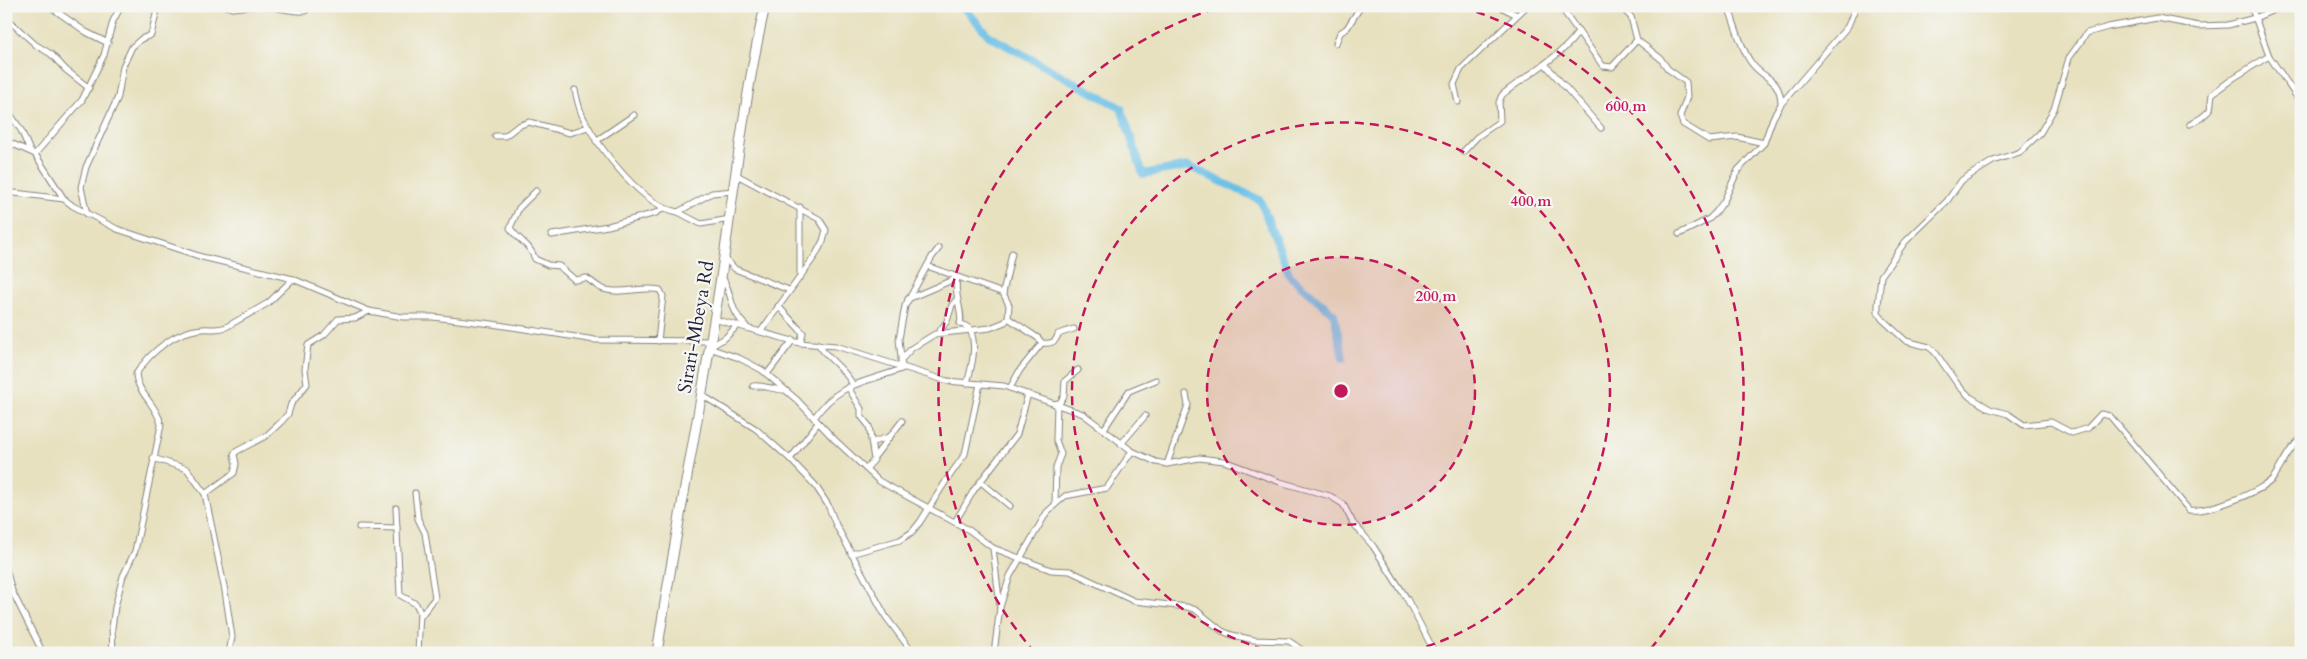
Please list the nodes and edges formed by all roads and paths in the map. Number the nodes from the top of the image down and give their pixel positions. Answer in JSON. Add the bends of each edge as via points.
{"nodes":[{"id":1,"x":121,"y":6,"type":"edge"},
{"id":2,"x":158,"y":6,"type":"edge"},
{"id":3,"x":226,"y":6,"type":"edge"},
{"id":4,"x":253,"y":6,"type":"edge"},
{"id":5,"x":264,"y":6,"type":"edge"},
{"id":6,"x":309,"y":6,"type":"edge"},
{"id":7,"x":765,"y":6,"type":"edge"},
{"id":8,"x":1362,"y":6,"type":"edge"},
{"id":9,"x":1499,"y":6,"type":"edge"},
{"id":10,"x":1527,"y":6,"type":"edge"},
{"id":11,"x":1560,"y":6,"type":"edge"},
{"id":12,"x":1620,"y":6,"type":"edge"},
{"id":13,"x":1728,"y":6,"type":"edge"},
{"id":14,"x":1856,"y":6,"type":"edge"},
{"id":15,"x":2251,"y":6,"type":"edge"},
{"id":16,"x":2283,"y":6,"type":"edge"},
{"id":17,"x":2298,"y":6,"type":"edge"},
{"id":18,"x":51,"y":7,"type":"edge"},
{"id":19,"x":2301,"y":11,"type":"edge"},
{"id":20,"x":1517,"y":15,"type":"junction"},
{"id":21,"x":6,"y":18,"type":"edge"},
{"id":22,"x":2255,"y":18,"type":"junction"},
{"id":23,"x":1578,"y":30,"type":"junction"},
{"id":24,"x":1637,"y":40,"type":"junction"},
{"id":25,"x":108,"y":43,"type":"junction"},
{"id":26,"x":1336,"y":43,"type":"dead end"},
{"id":27,"x":2269,"y":56,"type":"junction"},
{"id":28,"x":1545,"y":64,"type":"junction"},
{"id":29,"x":89,"y":88,"type":"junction"},
{"id":30,"x":575,"y":90,"type":"dead end"},
{"id":31,"x":1458,"y":102,"type":"dead end"},
{"id":32,"x":2301,"y":103,"type":"edge"},
{"id":33,"x":1781,"y":104,"type":"junction"},
{"id":34,"x":6,"y":108,"type":"edge"},
{"id":35,"x":634,"y":115,"type":"dead end"},
{"id":36,"x":2190,"y":124,"type":"dead end"},
{"id":37,"x":588,"y":127,"type":"junction"},
{"id":38,"x":1601,"y":128,"type":"dead end"},
{"id":39,"x":495,"y":136,"type":"dead end"},
{"id":40,"x":596,"y":141,"type":"junction"},
{"id":41,"x":6,"y":142,"type":"edge"},
{"id":42,"x":1764,"y":143,"type":"junction"},
{"id":43,"x":32,"y":152,"type":"junction"},
{"id":44,"x":1463,"y":152,"type":"dead end"},
{"id":45,"x":735,"y":174,"type":"junction"},
{"id":46,"x":536,"y":191,"type":"dead end"},
{"id":47,"x":734,"y":191,"type":"junction"},
{"id":48,"x":6,"y":192,"type":"edge"},
{"id":49,"x":64,"y":199,"type":"junction"},
{"id":50,"x":664,"y":208,"type":"junction"},
{"id":51,"x":800,"y":208,"type":"junction"},
{"id":52,"x":678,"y":212,"type":"junction"},
{"id":53,"x":86,"y":214,"type":"junction"},
{"id":54,"x":730,"y":218,"type":"junction"},
{"id":55,"x":1679,"y":234,"type":"dead end"},
{"id":56,"x":552,"y":235,"type":"dead end"},
{"id":57,"x":939,"y":248,"type":"dead end"},
{"id":58,"x":1012,"y":253,"type":"dead end"},
{"id":59,"x":724,"y":257,"type":"junction"},
{"id":60,"x":927,"y":266,"type":"junction"},
{"id":61,"x":721,"y":274,"type":"junction"},
{"id":62,"x":800,"y":275,"type":"junction"},
{"id":63,"x":957,"y":278,"type":"junction"},
{"id":64,"x":293,"y":280,"type":"junction"},
{"id":65,"x":790,"y":290,"type":"junction"},
{"id":66,"x":1003,"y":293,"type":"junction"},
{"id":67,"x":908,"y":299,"type":"junction"},
{"id":68,"x":956,"y":299,"type":"junction"},
{"id":69,"x":778,"y":306,"type":"junction"},
{"id":70,"x":369,"y":311,"type":"junction"},
{"id":71,"x":1008,"y":318,"type":"junction"},
{"id":72,"x":714,"y":319,"type":"junction"},
{"id":73,"x":738,"y":325,"type":"junction"},
{"id":74,"x":746,"y":327,"type":"junction"},
{"id":75,"x":1074,"y":329,"type":"dead end"},
{"id":76,"x":761,"y":330,"type":"junction"},
{"id":77,"x":970,"y":330,"type":"junction"},
{"id":78,"x":938,"y":333,"type":"junction"},
{"id":79,"x":793,"y":340,"type":"junction"},
{"id":80,"x":658,"y":341,"type":"junction"},
{"id":81,"x":800,"y":343,"type":"junction"},
{"id":82,"x":710,"y":344,"type":"junction"},
{"id":83,"x":818,"y":344,"type":"junction"},
{"id":84,"x":1042,"y":344,"type":"junction"},
{"id":85,"x":900,"y":360,"type":"junction"},
{"id":86,"x":903,"y":367,"type":"junction"},
{"id":87,"x":1078,"y":370,"type":"dead end"},
{"id":88,"x":767,"y":374,"type":"junction"},
{"id":89,"x":1156,"y":380,"type":"dead end"},
{"id":90,"x":966,"y":383,"type":"junction"},
{"id":91,"x":980,"y":384,"type":"junction"},
{"id":92,"x":753,"y":386,"type":"dead end"},
{"id":93,"x":850,"y":386,"type":"junction"},
{"id":94,"x":1010,"y":388,"type":"junction"},
{"id":95,"x":784,"y":390,"type":"junction"},
{"id":96,"x":1028,"y":394,"type":"junction"},
{"id":97,"x":1186,"y":394,"type":"dead end"},
{"id":98,"x":702,"y":395,"type":"junction"},
{"id":99,"x":1058,"y":404,"type":"junction"},
{"id":100,"x":1145,"y":416,"type":"dead end"},
{"id":101,"x":816,"y":420,"type":"junction"},
{"id":102,"x":902,"y":421,"type":"dead end"},
{"id":103,"x":1104,"y":429,"type":"junction"},
{"id":104,"x":888,"y":437,"type":"junction"},
{"id":105,"x":2301,"y":439,"type":"edge"},
{"id":106,"x":873,"y":442,"type":"junction"},
{"id":107,"x":1121,"y":444,"type":"junction"},
{"id":108,"x":1132,"y":451,"type":"junction"},
{"id":109,"x":874,"y":456,"type":"junction"},
{"id":110,"x":153,"y":458,"type":"junction"},
{"id":111,"x":790,"y":459,"type":"junction"},
{"id":112,"x":1167,"y":464,"type":"junction"},
{"id":113,"x":866,"y":469,"type":"junction"},
{"id":114,"x":981,"y":482,"type":"junction"},
{"id":115,"x":415,"y":493,"type":"dead end"},
{"id":116,"x":205,"y":494,"type":"junction"},
{"id":117,"x":1056,"y":502,"type":"junction"},
{"id":118,"x":1010,"y":506,"type":"dead end"},
{"id":119,"x":396,"y":508,"type":"dead end"},
{"id":120,"x":928,"y":509,"type":"junction"},
{"id":121,"x":955,"y":522,"type":"junction"},
{"id":122,"x":359,"y":527,"type":"dead end"},
{"id":123,"x":397,"y":528,"type":"junction"},
{"id":124,"x":993,"y":548,"type":"junction"},
{"id":125,"x":852,"y":554,"type":"junction"},
{"id":126,"x":1019,"y":558,"type":"junction"},
{"id":127,"x":6,"y":568,"type":"edge"},
{"id":128,"x":1000,"y":607,"type":"junction"},
{"id":129,"x":420,"y":618,"type":"junction"},
{"id":130,"x":910,"y":651,"type":"edge"},
{"id":131,"x":43,"y":653,"type":"edge"},
{"id":132,"x":113,"y":653,"type":"edge"},
{"id":133,"x":229,"y":653,"type":"edge"},
{"id":134,"x":418,"y":653,"type":"edge"},
{"id":135,"x":657,"y":653,"type":"edge"},
{"id":136,"x":994,"y":653,"type":"edge"},
{"id":137,"x":1306,"y":653,"type":"edge"},
{"id":138,"x":1436,"y":653,"type":"edge"}],
"edges":[{"from":1,"to":25,"type":"street"},
{"from":2,"to":53,"type":"street","via":[[151,35],[132,48],[123,66],[118,97],[86,167],[81,187]]},
{"from":3,"to":4,"type":"street"},
{"from":5,"to":6,"type":"street","via":[[299,12]]},
{"from":7,"to":45,"type":"highway","name":"Sirari-Mbeya Rd"},
{"from":8,"to":26,"type":"street"},
{"from":9,"to":20,"type":"street"},
{"from":10,"to":20,"type":"street"},
{"from":11,"to":23,"type":"street"},
{"from":12,"to":24,"type":"street","via":[[1631,17]]},
{"from":13,"to":33,"type":"street","via":[[1750,62],[1776,84]]},
{"from":14,"to":33,"type":"street","via":[[1848,26]]},
{"from":15,"to":22,"type":"street"},
{"from":16,"to":22,"type":"street"},
{"from":17,"to":19,"type":"street"},
{"from":18,"to":25,"type":"street"},
{"from":20,"to":31,"type":"street","via":[[1461,69],[1454,84]]},
{"from":21,"to":29,"type":"street"},
{"from":22,"to":27,"type":"street"},
{"from":22,"to":105,"type":"street","via":[[2211,27],[2157,18],[2087,33],[2069,58],[2054,109],[2040,133],[2020,152],[1993,161],[1962,180],[1947,201],[1905,242],[1879,280],[1878,312],[1906,341],[1929,347],[1935,352],[1970,397],[2024,425],[2051,422],[2072,434],[2088,428],[2101,414],[2110,416],[2189,510],[2217,506],[2265,485],[2274,477],[2288,451]]},
{"from":23,"to":24,"type":"street","via":[[1598,62],[1607,68],[1612,67]]},
{"from":23,"to":28,"type":"street","via":[[1573,39]]},
{"from":24,"to":42,"type":"street","via":[[1686,82],[1687,97],[1680,116],[1683,124],[1709,140],[1736,137]]},
{"from":25,"to":29,"type":"street"},
{"from":27,"to":32,"type":"street"},
{"from":27,"to":36,"type":"street","via":[[2234,76],[2212,94],[2210,110]]},
{"from":28,"to":38,"type":"street"},
{"from":28,"to":44,"type":"street","via":[[1502,95],[1500,121],[1476,137]]},
{"from":29,"to":43,"type":"street","via":[[68,119]]},
{"from":30,"to":37,"type":"street"},
{"from":33,"to":42,"type":"street","via":[[1772,118]]},
{"from":34,"to":43,"type":"street"},
{"from":35,"to":40,"type":"street"},
{"from":37,"to":39,"type":"street","via":[[570,132],[529,122],[504,136]]},
{"from":37,"to":40,"type":"street"},
{"from":40,"to":50,"type":"street","via":[[625,176]]},
{"from":41,"to":43,"type":"street"},
{"from":42,"to":55,"type":"street","via":[[1738,170],[1724,201],[1710,219]]},
{"from":43,"to":49,"type":"street"},
{"from":45,"to":47,"type":"highway","name":"Sirari-Mbeya Rd"},
{"from":45,"to":51,"type":"street"},
{"from":46,"to":80,"type":"street","via":[[515,216],[510,228],[513,232],[532,248],[535,259],[559,266],[575,280],[586,278],[602,289],[612,291],[660,290],[663,296]]},
{"from":47,"to":52,"type":"street","via":[[712,193]]},
{"from":47,"to":54,"type":"highway","name":"Sirari-Mbeya Rd"},
{"from":48,"to":49,"type":"street"},
{"from":49,"to":53,"type":"street"},
{"from":50,"to":52,"type":"street"},
{"from":50,"to":56,"type":"street","via":[[608,226]]},
{"from":51,"to":62,"type":"street"},
{"from":51,"to":62,"type":"street","via":[[820,219],[826,230],[815,256]]},
{"from":52,"to":54,"type":"street","via":[[701,224]]},
{"from":53,"to":64,"type":"street","via":[[117,229],[202,257]]},
{"from":54,"to":59,"type":"highway","name":"Sirari-Mbeya Rd"},
{"from":57,"to":60,"type":"street"},
{"from":58,"to":66,"type":"street"},
{"from":59,"to":61,"type":"highway","name":"Sirari-Mbeya Rd"},
{"from":59,"to":65,"type":"street","via":[[735,270]]},
{"from":60,"to":63,"type":"street"},
{"from":60,"to":67,"type":"street"},
{"from":61,"to":72,"type":"highway","name":"Sirari-Mbeya Rd"},
{"from":61,"to":74,"type":"street","via":[[729,287],[735,316]]},
{"from":62,"to":65,"type":"street"},
{"from":63,"to":66,"type":"street"},
{"from":63,"to":67,"type":"street"},
{"from":63,"to":68,"type":"street"},
{"from":64,"to":70,"type":"street"},
{"from":64,"to":110,"type":"street","via":[[268,303],[223,329],[200,329],[168,340],[139,370],[136,380],[161,425]]},
{"from":65,"to":69,"type":"street"},
{"from":66,"to":71,"type":"street","via":[[1009,305]]},
{"from":67,"to":85,"type":"street","via":[[898,339]]},
{"from":68,"to":77,"type":"street","via":[[962,319],[960,323]]},
{"from":68,"to":78,"type":"street","via":[[950,316]]},
{"from":69,"to":76,"type":"street"},
{"from":69,"to":81,"type":"street","via":[[803,333]]},
{"from":70,"to":80,"type":"street","via":[[492,324],[595,340]]},
{"from":70,"to":116,"type":"street","via":[[355,318],[338,319],[324,335],[308,345],[307,384],[286,416],[266,436],[237,451],[234,454],[234,473]]},
{"from":71,"to":77,"type":"street","via":[[990,328]]},
{"from":71,"to":84,"type":"street"},
{"from":72,"to":73,"type":"street"},
{"from":72,"to":82,"type":"highway","name":"Sirari-Mbeya Rd"},
{"from":73,"to":74,"type":"street"},
{"from":73,"to":82,"type":"street","via":[[725,338]]},
{"from":74,"to":76,"type":"street"},
{"from":75,"to":84,"type":"street","via":[[1058,334],[1052,343]]},
{"from":76,"to":79,"type":"street"},
{"from":77,"to":78,"type":"street"},
{"from":77,"to":90,"type":"street","via":[[972,359]]},
{"from":78,"to":85,"type":"street","via":[[917,344]]},
{"from":79,"to":81,"type":"street"},
{"from":79,"to":88,"type":"street"},
{"from":80,"to":82,"type":"street"},
{"from":81,"to":83,"type":"street"},
{"from":82,"to":88,"type":"street"},
{"from":82,"to":98,"type":"highway","name":"Sirari-Mbeya Rd"},
{"from":83,"to":86,"type":"street","via":[[836,346]]},
{"from":83,"to":93,"type":"street","via":[[829,359],[847,373]]},
{"from":84,"to":94,"type":"street"},
{"from":85,"to":86,"type":"street"},
{"from":86,"to":90,"type":"street","via":[[947,381]]},
{"from":86,"to":93,"type":"street"},
{"from":87,"to":99,"type":"street","via":[[1065,381],[1064,396]]},
{"from":88,"to":95,"type":"street"},
{"from":89,"to":103,"type":"street","via":[[1129,391]]},
{"from":90,"to":91,"type":"street"},
{"from":91,"to":94,"type":"street"},
{"from":91,"to":120,"type":"street","via":[[965,454]]},
{"from":92,"to":95,"type":"street"},
{"from":93,"to":101,"type":"street","via":[[836,392]]},
{"from":93,"to":106,"type":"street"},
{"from":94,"to":96,"type":"street"},
{"from":95,"to":101,"type":"street"},
{"from":96,"to":99,"type":"street"},
{"from":96,"to":114,"type":"street","via":[[1017,434]]},
{"from":97,"to":112,"type":"street","via":[[1188,405]]},
{"from":98,"to":111,"type":"street","via":[[756,429]]},
{"from":98,"to":135,"type":"highway","name":"Sirari-Mbeya Rd"},
{"from":99,"to":103,"type":"street","via":[[1083,414]]},
{"from":99,"to":117,"type":"street","via":[[1056,440],[1061,454],[1056,467]]},
{"from":100,"to":107,"type":"street"},
{"from":101,"to":111,"type":"street"},
{"from":101,"to":113,"type":"street"},
{"from":102,"to":104,"type":"street"},
{"from":103,"to":107,"type":"street"},
{"from":104,"to":106,"type":"street"},
{"from":104,"to":109,"type":"street"},
{"from":106,"to":109,"type":"street"},
{"from":107,"to":108,"type":"street"},
{"from":108,"to":112,"type":"street"},
{"from":108,"to":117,"type":"street","via":[[1108,488],[1065,496]]},
{"from":109,"to":113,"type":"street"},
{"from":110,"to":116,"type":"street","via":[[187,469]]},
{"from":110,"to":132,"type":"street","via":[[135,551],[123,576],[115,607]]},
{"from":111,"to":125,"type":"street","via":[[815,485]]},
{"from":112,"to":138,"type":"street","via":[[1192,458],[1224,461],[1338,500],[1386,564]]},
{"from":113,"to":120,"type":"street","via":[[879,481]]},
{"from":114,"to":118,"type":"street"},
{"from":114,"to":121,"type":"street"},
{"from":115,"to":129,"type":"street","via":[[435,598]]},
{"from":116,"to":133,"type":"street","via":[[232,637]]},
{"from":117,"to":126,"type":"street"},
{"from":119,"to":123,"type":"street"},
{"from":120,"to":121,"type":"street"},
{"from":120,"to":125,"type":"street","via":[[904,538]]},
{"from":121,"to":124,"type":"street"},
{"from":122,"to":123,"type":"street"},
{"from":123,"to":129,"type":"street","via":[[400,594],[418,606]]},
{"from":124,"to":126,"type":"street"},
{"from":124,"to":128,"type":"street"},
{"from":125,"to":130,"type":"street","via":[[886,617]]},
{"from":126,"to":128,"type":"street"},
{"from":126,"to":137,"type":"street","via":[[1051,570],[1070,571],[1134,602],[1170,603],[1196,610],[1232,636],[1288,641]]},
{"from":127,"to":131,"type":"street","via":[[12,591]]},
{"from":128,"to":136,"type":"street"},
{"from":129,"to":134,"type":"street"}]}
